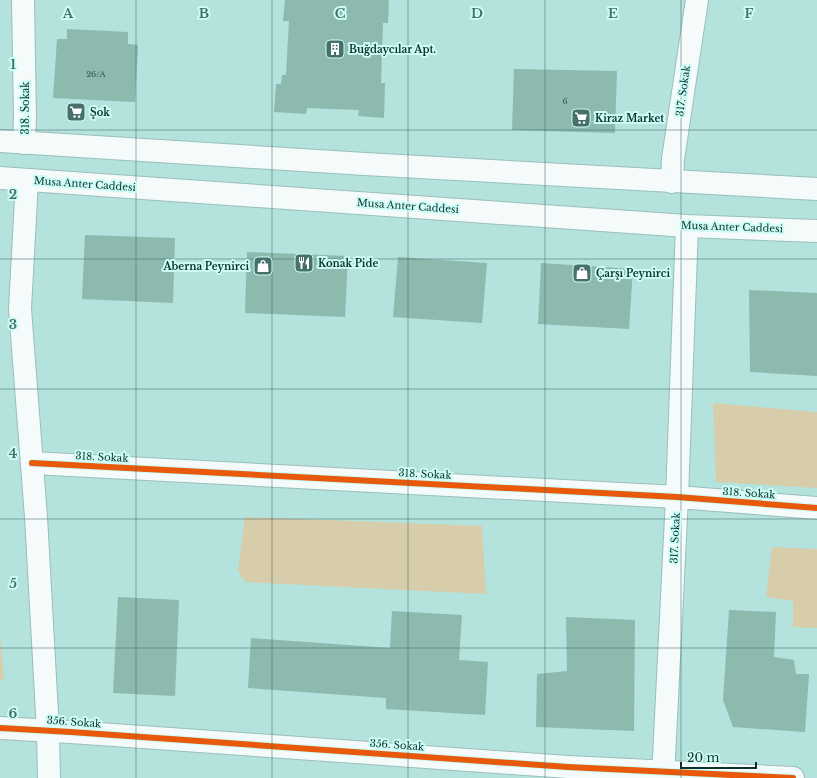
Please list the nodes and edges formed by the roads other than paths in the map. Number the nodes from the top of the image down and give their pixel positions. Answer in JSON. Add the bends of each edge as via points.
{"nodes":[{"id":1,"x":24,"y":0,"type":"edge"},
{"id":2,"x":697,"y":0,"type":"edge"},
{"id":3,"x":0,"y":141,"type":"edge"},
{"id":4,"x":24,"y":143,"type":"junction"},
{"id":5,"x":0,"y":178,"type":"edge"},
{"id":6,"x":27,"y":180,"type":"junction"},
{"id":7,"x":672,"y":182,"type":"junction"},
{"id":8,"x":817,"y":189,"type":"edge"},
{"id":9,"x":687,"y":226,"type":"junction"},
{"id":10,"x":817,"y":231,"type":"edge"},
{"id":11,"x":32,"y":463,"type":"junction"},
{"id":12,"x":677,"y":497,"type":"junction"},
{"id":13,"x":817,"y":508,"type":"edge"},
{"id":14,"x":0,"y":728,"type":"edge"},
{"id":15,"x":48,"y":731,"type":"junction"},
{"id":16,"x":494,"y":770,"type":"edge"},
{"id":17,"x":663,"y":775,"type":"edge"},
{"id":18,"x":49,"y":778,"type":"edge"},
{"id":19,"x":793,"y":778,"type":"edge"}],
"edges":[{"from":1,"to":4,"type":"street","name":"318. Sokak"},
{"from":2,"to":7,"type":"street","name":"317. Sokak","via":[[673,159]]},
{"from":3,"to":4,"type":"street"},
{"from":4,"to":7,"type":"street"},
{"from":5,"to":6,"type":"street","name":"Musa Anter Caddesi"},
{"from":6,"to":9,"type":"street","name":"Musa Anter Caddesi"},
{"from":6,"to":11,"type":"street","via":[[20,309]]},
{"from":7,"to":8,"type":"street"},
{"from":9,"to":10,"type":"street","name":"Musa Anter Caddesi"},
{"from":9,"to":12,"type":"street","name":"317. Sokak"},
{"from":11,"to":12,"type":"street","name":"318. Sokak"},
{"from":11,"to":15,"type":"street"},
{"from":12,"to":13,"type":"street","name":"318. Sokak"},
{"from":12,"to":17,"type":"street","name":"317. Sokak"},
{"from":14,"to":15,"type":"street","name":"356. Sokak"},
{"from":15,"to":16,"type":"street","name":"356. Sokak"},
{"from":15,"to":18,"type":"street"},
{"from":16,"to":17,"type":"street","name":"356. Sokak"},
{"from":17,"to":19,"type":"street","name":"356. Sokak"}]}
